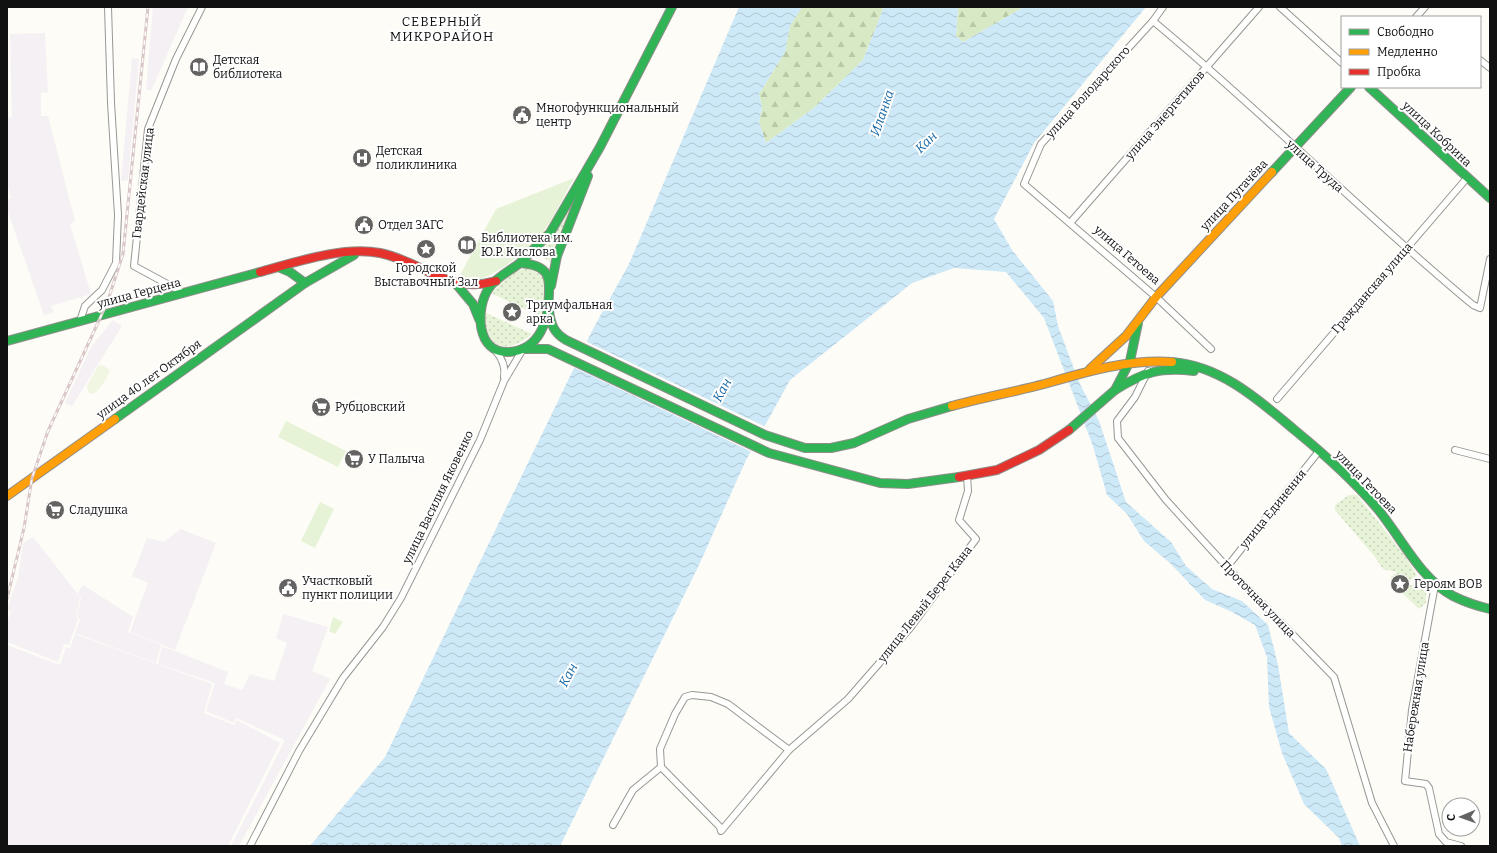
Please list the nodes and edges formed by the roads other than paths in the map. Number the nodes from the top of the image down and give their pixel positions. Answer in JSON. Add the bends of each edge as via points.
{"nodes":[{"id":1,"x":108,"y":7,"type":"edge"},
{"id":2,"x":202,"y":7,"type":"edge"},
{"id":3,"x":672,"y":7,"type":"edge"},
{"id":4,"x":1163,"y":7,"type":"edge"},
{"id":5,"x":1259,"y":7,"type":"edge"},
{"id":6,"x":1280,"y":7,"type":"edge"},
{"id":7,"x":1425,"y":7,"type":"edge"},
{"id":8,"x":1420,"y":16,"type":"edge"},
{"id":9,"x":1153,"y":21,"type":"junction"},
{"id":10,"x":1481,"y":61,"type":"edge"},
{"id":11,"x":1341,"y":62,"type":"edge"},
{"id":12,"x":1207,"y":66,"type":"junction"},
{"id":13,"x":1490,"y":68,"type":"edge"},
{"id":14,"x":1350,"y":88,"type":"edge"},
{"id":15,"x":1370,"y":88,"type":"edge"},
{"id":16,"x":600,"y":147,"type":"junction"},
{"id":17,"x":1295,"y":147,"type":"junction"},
{"id":18,"x":1467,"y":178,"type":"junction"},
{"id":19,"x":1024,"y":184,"type":"joint"},
{"id":20,"x":1490,"y":198,"type":"edge"},
{"id":21,"x":1070,"y":222,"type":"junction"},
{"id":22,"x":1406,"y":248,"type":"junction"},
{"id":23,"x":362,"y":252,"type":"junction"},
{"id":24,"x":1490,"y":259,"type":"edge"},
{"id":25,"x":520,"y":263,"type":"junction"},
{"id":26,"x":278,"y":267,"type":"junction"},
{"id":27,"x":496,"y":281,"type":"junction"},
{"id":28,"x":305,"y":283,"type":"junction"},
{"id":29,"x":457,"y":285,"type":"junction"},
{"id":30,"x":184,"y":293,"type":"junction"},
{"id":31,"x":1156,"y":297,"type":"junction"},
{"id":32,"x":549,"y":298,"type":"junction"},
{"id":33,"x":549,"y":310,"type":"junction"},
{"id":34,"x":480,"y":320,"type":"junction"},
{"id":35,"x":80,"y":321,"type":"junction"},
{"id":36,"x":1138,"y":323,"type":"junction"},
{"id":37,"x":7,"y":341,"type":"edge"},
{"id":38,"x":491,"y":346,"type":"junction"},
{"id":39,"x":523,"y":349,"type":"junction"},
{"id":40,"x":1211,"y":349,"type":"dead end"},
{"id":41,"x":1130,"y":361,"type":"junction"},
{"id":42,"x":1088,"y":370,"type":"junction"},
{"id":43,"x":1148,"y":371,"type":"junction"},
{"id":44,"x":1217,"y":374,"type":"junction"},
{"id":45,"x":504,"y":381,"type":"junction"},
{"id":46,"x":1115,"y":390,"type":"junction"},
{"id":47,"x":1277,"y":399,"type":"dead end"},
{"id":48,"x":1456,"y":450,"type":"dead end"},
{"id":49,"x":1319,"y":451,"type":"junction"},
{"id":50,"x":1490,"y":459,"type":"edge"},
{"id":51,"x":967,"y":476,"type":"junction"},
{"id":52,"x":7,"y":496,"type":"edge"},
{"id":53,"x":1227,"y":567,"type":"junction"},
{"id":54,"x":1435,"y":585,"type":"junction"},
{"id":55,"x":1490,"y":609,"type":"edge"},
{"id":56,"x":789,"y":750,"type":"junction"},
{"id":57,"x":661,"y":767,"type":"junction"},
{"id":58,"x":613,"y":825,"type":"dead end"},
{"id":59,"x":250,"y":846,"type":"edge"},
{"id":60,"x":1394,"y":846,"type":"edge"},
{"id":61,"x":1461,"y":846,"type":"edge"}],
"edges":[{"from":1,"to":35,"type":"street","via":[[118,215],[116,263],[102,290],[85,306]]},
{"from":2,"to":30,"type":"street","name":"Гвардейская улица","via":[[176,59],[148,129],[134,266]]},
{"from":3,"to":16,"type":"main road"},
{"from":4,"to":9,"type":"street","name":"улица Володарского"},
{"from":5,"to":12,"type":"street","name":"улица Энергетиков"},
{"from":6,"to":11,"type":"street"},
{"from":7,"to":8,"type":"street"},
{"from":9,"to":12,"type":"street","name":"улица Труда"},
{"from":9,"to":19,"type":"street","name":"улица Володарского","via":[[1041,144]]},
{"from":10,"to":13,"type":"street"},
{"from":12,"to":17,"type":"street","name":"улица Труда"},
{"from":12,"to":21,"type":"street","name":"улица Энергетиков"},
{"from":14,"to":17,"type":"main road","name":"улица Пугачёва"},
{"from":15,"to":18,"type":"main road","name":"улица Кобрина"},
{"from":16,"to":25,"type":"main road","via":[[550,233]]},
{"from":16,"to":32,"type":"main road","via":[[557,256]]},
{"from":17,"to":22,"type":"street","name":"улица Труда"},
{"from":17,"to":31,"type":"main road","name":"улица Пугачёва"},
{"from":18,"to":20,"type":"main road","name":"улица Кобрина"},
{"from":18,"to":22,"type":"street","name":"Гражданская улица"},
{"from":19,"to":21,"type":"street","name":"улица Гетоева"},
{"from":21,"to":31,"type":"street","name":"улица Гетоева"},
{"from":22,"to":24,"type":"street","name":"улица Труда","via":[[1473,305],[1480,308]]},
{"from":22,"to":47,"type":"street","name":"Гражданская улица"},
{"from":23,"to":26,"type":"main road","name":"улица Герцена","via":[[310,258]]},
{"from":23,"to":28,"type":"main road","name":"улица 40 лет Октября","via":[[339,262]]},
{"from":23,"to":29,"type":"main road","name":"улица Герцена","via":[[381,253]]},
{"from":25,"to":27,"type":"main road"},
{"from":25,"to":32,"type":"main road","via":[[534,265],[546,273],[550,284]]},
{"from":26,"to":28,"type":"main road"},
{"from":26,"to":30,"type":"main road","name":"улица Герцена"},
{"from":27,"to":29,"type":"main road","via":[[486,285]]},
{"from":27,"to":34,"type":"main road","via":[[484,296]]},
{"from":28,"to":52,"type":"main road","name":"улица 40 лет Октября"},
{"from":29,"to":34,"type":"main road","via":[[473,304]]},
{"from":30,"to":35,"type":"main road","name":"улица Герцена"},
{"from":31,"to":36,"type":"main road","name":"улица Пугачёва"},
{"from":31,"to":40,"type":"street","name":"улица Гетоева"},
{"from":32,"to":33,"type":"main road"},
{"from":33,"to":39,"type":"main road","via":[[540,335]]},
{"from":33,"to":42,"type":"main road","via":[[552,328],[557,335],[566,340],[776,439],[815,450],[853,445],[903,420],[936,409],[1052,382]]},
{"from":34,"to":38,"type":"main road","via":[[486,340]]},
{"from":35,"to":37,"type":"main road","name":"улица Герцена"},
{"from":36,"to":41,"type":"main road"},
{"from":36,"to":42,"type":"main road","name":"улица Пугачёва","via":[[1110,355]]},
{"from":38,"to":39,"type":"main road","via":[[506,352]]},
{"from":38,"to":45,"type":"street","via":[[501,357],[506,369]]},
{"from":39,"to":45,"type":"street","name":"улица Василия Яковенко"},
{"from":39,"to":51,"type":"main road","via":[[548,349],[769,453],[880,483],[917,483]]},
{"from":41,"to":42,"type":"main road"},
{"from":41,"to":44,"type":"main road","via":[[1174,362]]},
{"from":41,"to":46,"type":"main road"},
{"from":43,"to":44,"type":"main road","via":[[1171,368]]},
{"from":43,"to":46,"type":"main road"},
{"from":43,"to":53,"type":"street","name":"Проточная улица","via":[[1135,397],[1117,421],[1118,438],[1166,500]]},
{"from":44,"to":49,"type":"main road","name":"улица Гетоева","via":[[1245,391]]},
{"from":45,"to":59,"type":"street","name":"улица Василия Яковенко","via":[[480,440],[401,598],[383,627],[339,684],[299,751]]},
{"from":46,"to":51,"type":"main road","via":[[1074,427],[1039,450],[997,470]]},
{"from":48,"to":50,"type":"street"},
{"from":49,"to":53,"type":"street","name":"улица Единения"},
{"from":49,"to":54,"type":"main road","name":"улица Гетоева","via":[[1387,520]]},
{"from":51,"to":56,"type":"street","name":"улица Левый Берег Кана","via":[[968,491],[960,520],[976,539],[910,628],[848,699]]},
{"from":53,"to":60,"type":"street","name":"Проточная улица","via":[[1334,677],[1372,802]]},
{"from":54,"to":55,"type":"main road","name":"улица Гетоева","via":[[1461,602]]},
{"from":54,"to":61,"type":"street","name":"Набережная улица","via":[[1412,710],[1405,781],[1426,784],[1439,834],[1446,842]]},
{"from":56,"to":57,"type":"street","name":"улица Левый Берег Кана","via":[[721,831],[720,827]]},
{"from":56,"to":57,"type":"street","via":[[728,704],[711,697],[692,695],[685,697],[674,714],[660,749]]},
{"from":57,"to":58,"type":"street","via":[[633,790]]}]}
